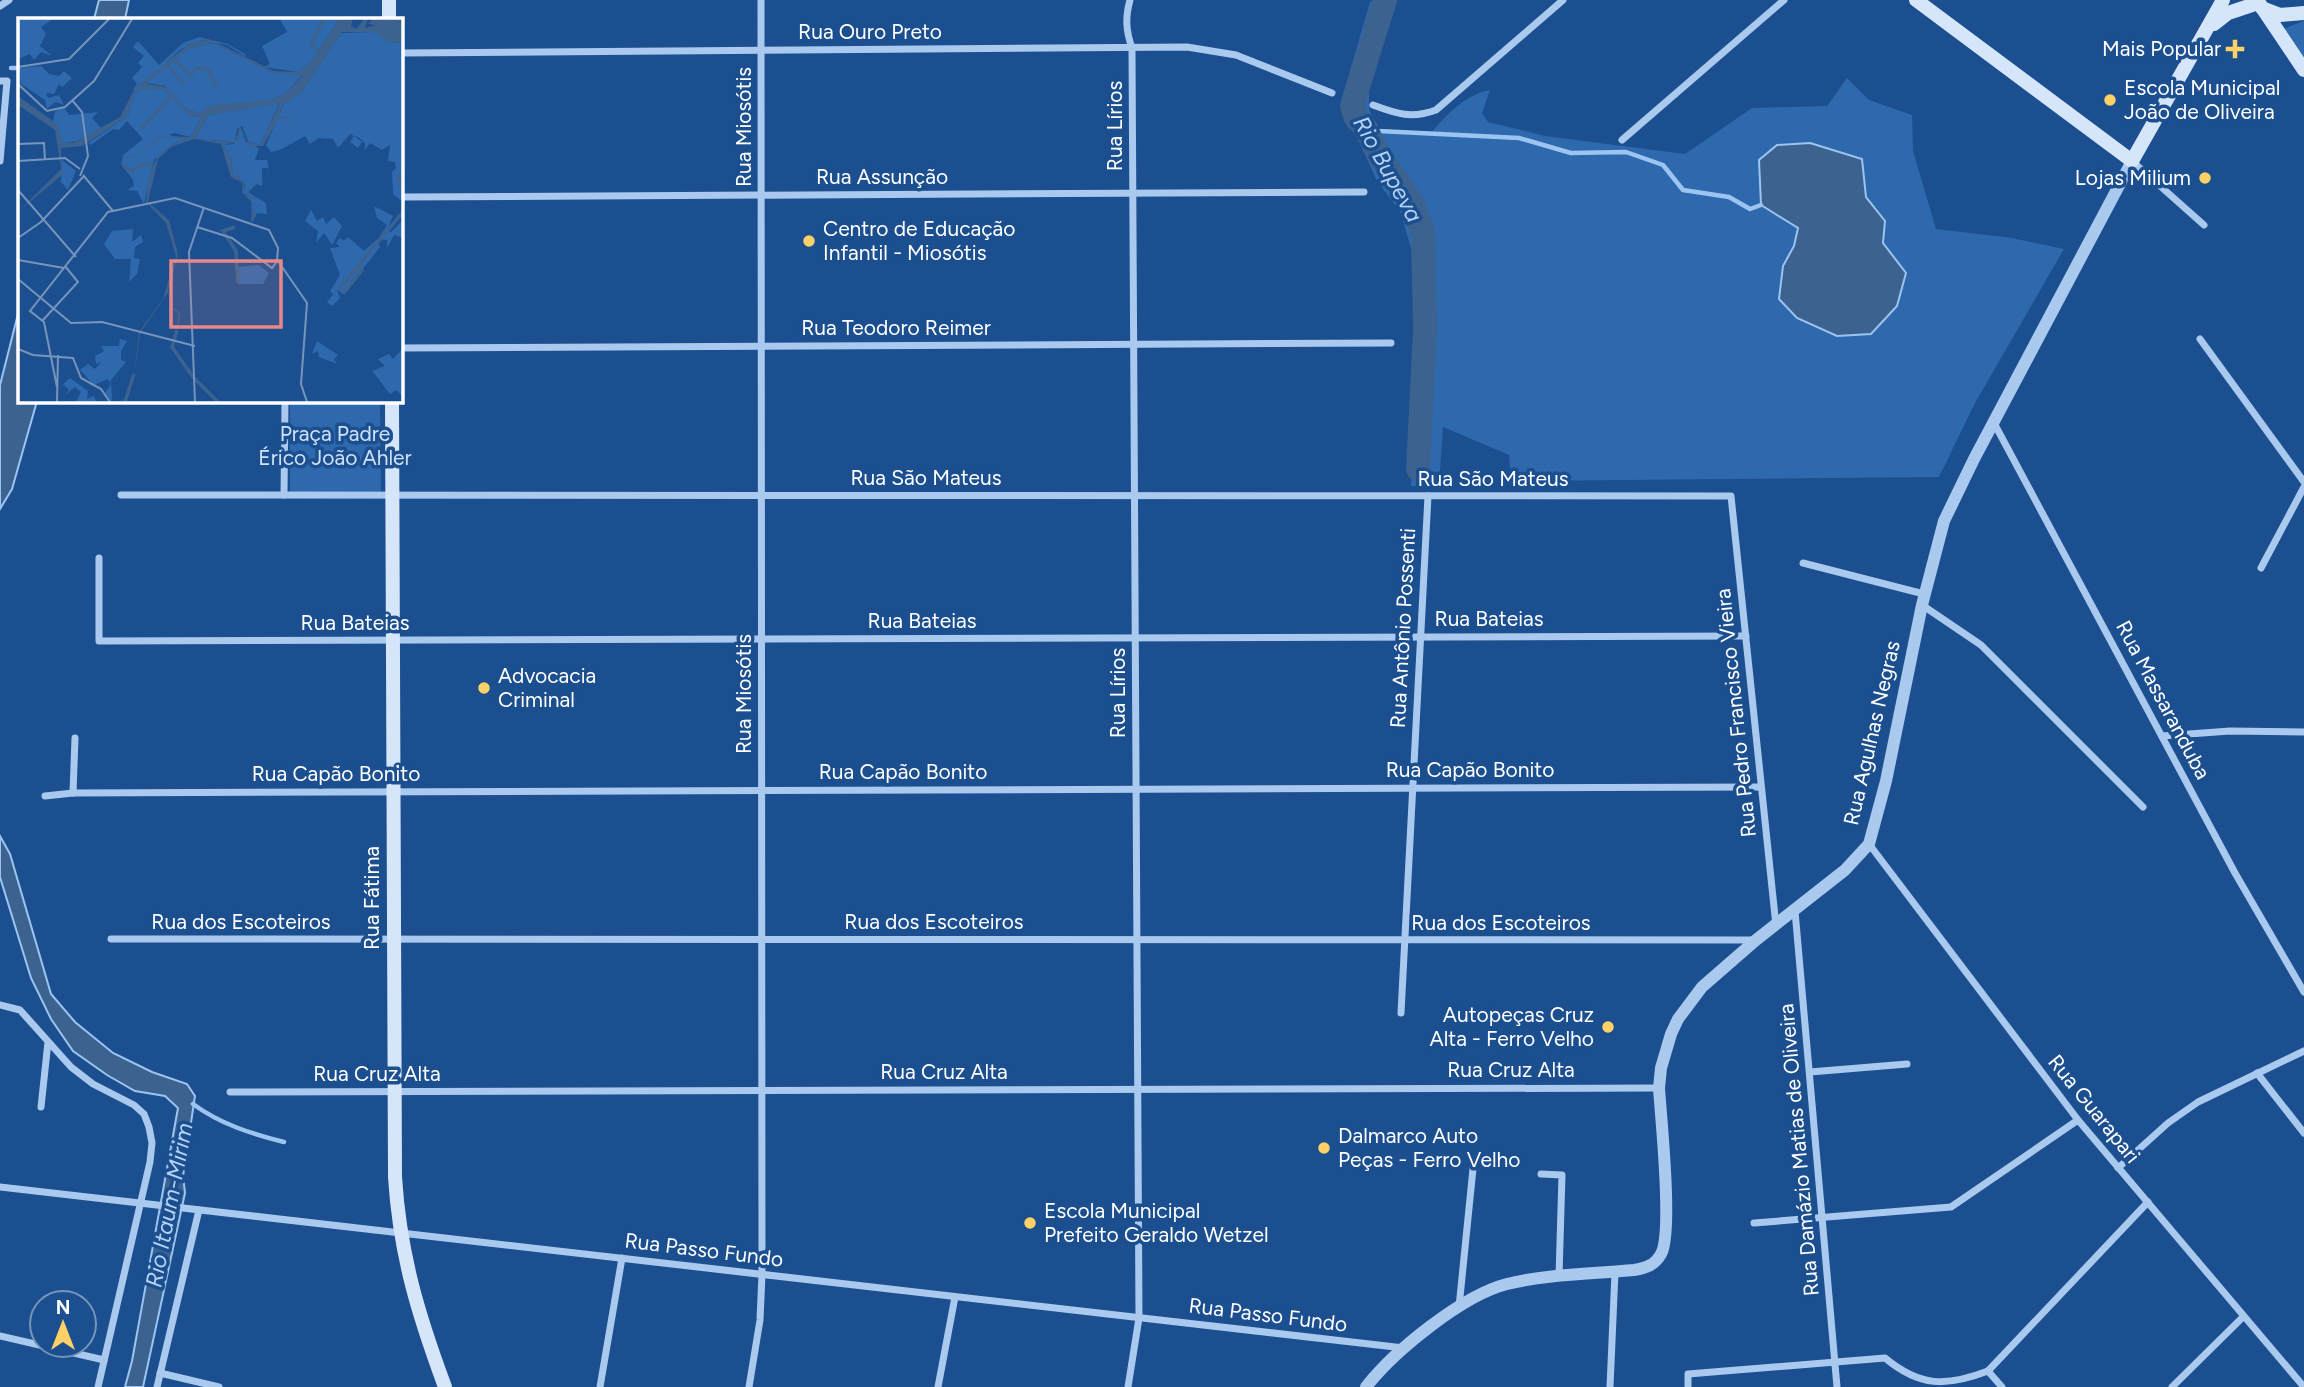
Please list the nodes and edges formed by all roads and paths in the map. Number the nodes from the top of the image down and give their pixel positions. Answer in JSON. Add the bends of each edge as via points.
{"nodes":[{"id":1,"x":9,"y":0,"type":"edge"},
{"id":2,"x":389,"y":0,"type":"edge"},
{"id":3,"x":761,"y":0,"type":"edge"},
{"id":4,"x":1130,"y":0,"type":"edge"},
{"id":5,"x":1563,"y":0,"type":"edge"},
{"id":6,"x":1784,"y":0,"type":"edge"},
{"id":7,"x":1916,"y":0,"type":"edge"},
{"id":8,"x":2223,"y":0,"type":"edge"},
{"id":9,"x":2259,"y":4,"type":"edge"},
{"id":10,"x":0,"y":6,"type":"edge"},
{"id":11,"x":2304,"y":13,"type":"edge"},
{"id":12,"x":389,"y":18,"type":"edge"},
{"id":13,"x":2205,"y":32,"type":"junction"},
{"id":14,"x":1132,"y":48,"type":"junction"},
{"id":15,"x":761,"y":50,"type":"junction"},
{"id":16,"x":402,"y":53,"type":"edge"},
{"id":17,"x":2304,"y":70,"type":"edge"},
{"id":18,"x":0,"y":81,"type":"edge"},
{"id":19,"x":1332,"y":93,"type":"dead end"},
{"id":20,"x":1373,"y":105,"type":"dead end"},
{"id":21,"x":1622,"y":140,"type":"dead end"},
{"id":22,"x":2132,"y":160,"type":"junction"},
{"id":23,"x":0,"y":161,"type":"edge"},
{"id":24,"x":1364,"y":192,"type":"dead end"},
{"id":25,"x":1133,"y":193,"type":"junction"},
{"id":26,"x":761,"y":195,"type":"junction"},
{"id":27,"x":402,"y":197,"type":"edge"},
{"id":28,"x":2204,"y":225,"type":"dead end"},
{"id":29,"x":2200,"y":339,"type":"dead end"},
{"id":30,"x":1391,"y":343,"type":"dead end"},
{"id":31,"x":1134,"y":344,"type":"junction"},
{"id":32,"x":761,"y":346,"type":"junction"},
{"id":33,"x":402,"y":348,"type":"edge"},
{"id":34,"x":285,"y":402,"type":"edge"},
{"id":35,"x":392,"y":402,"type":"edge"},
{"id":36,"x":1994,"y":422,"type":"junction"},
{"id":37,"x":2304,"y":485,"type":"edge"},
{"id":38,"x":121,"y":495,"type":"dead end"},
{"id":39,"x":284,"y":495,"type":"junction"},
{"id":40,"x":392,"y":496,"type":"junction"},
{"id":41,"x":762,"y":496,"type":"junction"},
{"id":42,"x":1135,"y":496,"type":"junction"},
{"id":43,"x":1428,"y":496,"type":"junction"},
{"id":44,"x":1731,"y":496,"type":"joint"},
{"id":45,"x":99,"y":558,"type":"dead end"},
{"id":46,"x":1803,"y":563,"type":"dead end"},
{"id":47,"x":2261,"y":568,"type":"dead end"},
{"id":48,"x":1923,"y":599,"type":"junction"},
{"id":49,"x":1746,"y":636,"type":"junction"},
{"id":50,"x":1420,"y":637,"type":"junction"},
{"id":51,"x":1136,"y":638,"type":"junction"},
{"id":52,"x":762,"y":639,"type":"junction"},
{"id":53,"x":392,"y":641,"type":"junction"},
{"id":54,"x":2304,"y":732,"type":"edge"},
{"id":55,"x":2162,"y":736,"type":"junction"},
{"id":56,"x":75,"y":738,"type":"dead end"},
{"id":57,"x":1761,"y":787,"type":"junction"},
{"id":58,"x":1412,"y":788,"type":"junction"},
{"id":59,"x":1136,"y":789,"type":"junction"},
{"id":60,"x":762,"y":790,"type":"junction"},
{"id":61,"x":393,"y":791,"type":"junction"},
{"id":62,"x":74,"y":793,"type":"junction"},
{"id":63,"x":45,"y":796,"type":"dead end"},
{"id":64,"x":2143,"y":807,"type":"dead end"},
{"id":65,"x":1869,"y":844,"type":"junction"},
{"id":66,"x":1795,"y":911,"type":"junction"},
{"id":67,"x":1776,"y":926,"type":"junction"},
{"id":68,"x":111,"y":939,"type":"dead end"},
{"id":69,"x":394,"y":939,"type":"junction"},
{"id":70,"x":762,"y":940,"type":"junction"},
{"id":71,"x":1137,"y":940,"type":"junction"},
{"id":72,"x":1405,"y":940,"type":"junction"},
{"id":73,"x":1756,"y":940,"type":"junction"},
{"id":74,"x":2304,"y":992,"type":"edge"},
{"id":75,"x":0,"y":1004,"type":"edge"},
{"id":76,"x":1401,"y":1013,"type":"dead end"},
{"id":77,"x":48,"y":1042,"type":"junction"},
{"id":78,"x":2304,"y":1051,"type":"edge"},
{"id":79,"x":1907,"y":1063,"type":"dead end"},
{"id":80,"x":1810,"y":1072,"type":"junction"},
{"id":81,"x":2257,"y":1073,"type":"junction"},
{"id":82,"x":1659,"y":1087,"type":"junction"},
{"id":83,"x":1138,"y":1089,"type":"junction"},
{"id":84,"x":762,"y":1090,"type":"junction"},
{"id":85,"x":394,"y":1091,"type":"junction"},
{"id":86,"x":230,"y":1092,"type":"dead end"},
{"id":87,"x":41,"y":1107,"type":"dead end"},
{"id":88,"x":2078,"y":1120,"type":"junction"},
{"id":89,"x":2304,"y":1133,"type":"edge"},
{"id":90,"x":1474,"y":1158,"type":"dead end"},
{"id":91,"x":2118,"y":1168,"type":"junction"},
{"id":92,"x":1541,"y":1174,"type":"dead end"},
{"id":93,"x":0,"y":1187,"type":"edge"},
{"id":94,"x":2148,"y":1202,"type":"junction"},
{"id":95,"x":140,"y":1203,"type":"junction"},
{"id":96,"x":199,"y":1210,"type":"junction"},
{"id":97,"x":1822,"y":1217,"type":"junction"},
{"id":98,"x":1754,"y":1223,"type":"dead end"},
{"id":99,"x":400,"y":1233,"type":"junction"},
{"id":100,"x":622,"y":1258,"type":"junction"},
{"id":101,"x":1615,"y":1272,"type":"junction"},
{"id":102,"x":762,"y":1274,"type":"junction"},
{"id":103,"x":1559,"y":1277,"type":"junction"},
{"id":104,"x":955,"y":1297,"type":"junction"},
{"id":105,"x":1459,"y":1308,"type":"junction"},
{"id":106,"x":2243,"y":1317,"type":"junction"},
{"id":107,"x":1139,"y":1318,"type":"junction"},
{"id":108,"x":0,"y":1336,"type":"edge"},
{"id":109,"x":1405,"y":1348,"type":"junction"},
{"id":110,"x":104,"y":1360,"type":"junction"},
{"id":111,"x":1835,"y":1362,"type":"junction"},
{"id":112,"x":1988,"y":1371,"type":"junction"},
{"id":113,"x":160,"y":1374,"type":"junction"},
{"id":114,"x":98,"y":1387,"type":"edge"},
{"id":115,"x":157,"y":1387,"type":"edge"},
{"id":116,"x":219,"y":1387,"type":"edge"},
{"id":117,"x":445,"y":1387,"type":"edge"},
{"id":118,"x":600,"y":1387,"type":"edge"},
{"id":119,"x":750,"y":1387,"type":"edge"},
{"id":120,"x":938,"y":1387,"type":"edge"},
{"id":121,"x":1128,"y":1387,"type":"edge"},
{"id":122,"x":1366,"y":1387,"type":"edge"},
{"id":123,"x":1610,"y":1387,"type":"edge"},
{"id":124,"x":1688,"y":1387,"type":"edge"},
{"id":125,"x":1837,"y":1387,"type":"edge"},
{"id":126,"x":2002,"y":1387,"type":"edge"},
{"id":127,"x":2172,"y":1387,"type":"edge"},
{"id":128,"x":2304,"y":1387,"type":"edge"}],
"edges":[{"from":1,"to":10,"type":"street"},
{"from":2,"to":12,"type":"main road"},
{"from":3,"to":15,"type":"street","name":"Rua Miosótis"},
{"from":4,"to":14,"type":"street","name":"Rua Lírios","via":[[1126,32]]},
{"from":5,"to":20,"type":"street","via":[[1436,110],[1411,116]]},
{"from":6,"to":21,"type":"street"},
{"from":7,"to":22,"type":"main road"},
{"from":8,"to":13,"type":"main road","name":"Rua Agulhas Negras"},
{"from":9,"to":11,"type":"main road","via":[[2280,15]]},
{"from":9,"to":13,"type":"main road","name":"Rua Agulhas Negras","via":[[2228,13]]},
{"from":9,"to":17,"type":"main road"},
{"from":13,"to":22,"type":"main road","name":"Rua Agulhas Negras"},
{"from":14,"to":15,"type":"street","name":"Rua Ouro Preto"},
{"from":14,"to":19,"type":"street","name":"Rua Ouro Preto","via":[[1187,47],[1236,55]]},
{"from":14,"to":25,"type":"street","name":"Rua Lírios"},
{"from":15,"to":16,"type":"street","name":"Rua Ouro Preto"},
{"from":15,"to":26,"type":"street","name":"Rua Miosótis"},
{"from":18,"to":23,"type":"street","via":[[7,81]]},
{"from":22,"to":28,"type":"street"},
{"from":22,"to":36,"type":"street","name":"Rua Agulhas Negras"},
{"from":24,"to":25,"type":"street","name":"Rua Assunção"},
{"from":25,"to":26,"type":"street","name":"Rua Assunção"},
{"from":25,"to":31,"type":"street","name":"Rua Lírios"},
{"from":26,"to":27,"type":"street","name":"Rua Assunção"},
{"from":26,"to":32,"type":"street","name":"Rua Miosótis"},
{"from":29,"to":37,"type":"street"},
{"from":30,"to":31,"type":"street","name":"Rua Teodoro Reimer"},
{"from":31,"to":32,"type":"street","name":"Rua Teodoro Reimer"},
{"from":31,"to":42,"type":"street","name":"Rua Lírios"},
{"from":32,"to":33,"type":"street","name":"Rua Teodoro Reimer"},
{"from":32,"to":41,"type":"street","name":"Rua Miosótis"},
{"from":34,"to":39,"type":"street"},
{"from":35,"to":40,"type":"main road","name":"Rua Fátima"},
{"from":36,"to":48,"type":"street","name":"Rua Agulhas Negras","via":[[1944,521]]},
{"from":36,"to":55,"type":"street","name":"Rua Massaranduba"},
{"from":37,"to":47,"type":"street"},
{"from":38,"to":39,"type":"street","name":"Rua São Mateus"},
{"from":39,"to":40,"type":"street","name":"Rua São Mateus"},
{"from":40,"to":41,"type":"street","name":"Rua São Mateus"},
{"from":40,"to":53,"type":"main road","name":"Rua Fátima"},
{"from":41,"to":42,"type":"street","name":"Rua São Mateus"},
{"from":41,"to":52,"type":"street","name":"Rua Miosótis"},
{"from":42,"to":43,"type":"street","name":"Rua São Mateus"},
{"from":42,"to":51,"type":"street","name":"Rua Lírios"},
{"from":43,"to":44,"type":"street","name":"Rua São Mateus"},
{"from":43,"to":50,"type":"street","name":"Rua Antônio Possenti"},
{"from":44,"to":49,"type":"street","name":"Rua Pedro Francisco Vieira"},
{"from":45,"to":53,"type":"street","name":"Rua Bateias","via":[[99,642]]},
{"from":46,"to":48,"type":"street"},
{"from":48,"to":64,"type":"street","via":[[1981,645]]},
{"from":48,"to":65,"type":"street","name":"Rua Agulhas Negras"},
{"from":49,"to":50,"type":"street","name":"Rua Bateias"},
{"from":49,"to":57,"type":"street","name":"Rua Pedro Francisco Vieira"},
{"from":50,"to":51,"type":"street","name":"Rua Bateias"},
{"from":50,"to":58,"type":"street","name":"Rua Antônio Possenti"},
{"from":51,"to":52,"type":"street","name":"Rua Bateias"},
{"from":51,"to":59,"type":"street","name":"Rua Lírios"},
{"from":52,"to":53,"type":"street","name":"Rua Bateias"},
{"from":52,"to":60,"type":"street","name":"Rua Miosótis"},
{"from":53,"to":61,"type":"main road","name":"Rua Fátima"},
{"from":54,"to":55,"type":"street"},
{"from":55,"to":74,"type":"street","name":"Rua Massaranduba"},
{"from":56,"to":62,"type":"street"},
{"from":57,"to":58,"type":"street","name":"Rua Capão Bonito"},
{"from":57,"to":67,"type":"street","name":"Rua Pedro Francisco Vieira"},
{"from":58,"to":59,"type":"street","name":"Rua Capão Bonito"},
{"from":58,"to":72,"type":"street","name":"Rua Antônio Possenti"},
{"from":59,"to":60,"type":"street","name":"Rua Capão Bonito"},
{"from":59,"to":71,"type":"street","name":"Rua Lírios"},
{"from":60,"to":61,"type":"street","name":"Rua Capão Bonito"},
{"from":60,"to":70,"type":"street","name":"Rua Miosótis"},
{"from":61,"to":62,"type":"street","name":"Rua Capão Bonito"},
{"from":61,"to":69,"type":"main road","name":"Rua Fátima"},
{"from":62,"to":63,"type":"street","name":"Rua Capão Bonito"},
{"from":65,"to":66,"type":"street","name":"Rua Agulhas Negras"},
{"from":65,"to":88,"type":"street","name":"Rua Guarapari"},
{"from":66,"to":67,"type":"street","name":"Rua Agulhas Negras"},
{"from":66,"to":80,"type":"street","name":"Rua Damázio Matias de Oliveira"},
{"from":67,"to":73,"type":"street","name":"Rua Agulhas Negras"},
{"from":68,"to":69,"type":"street","name":"Rua dos Escoteiros"},
{"from":69,"to":70,"type":"street","name":"Rua dos Escoteiros"},
{"from":69,"to":85,"type":"main road","name":"Rua Fátima"},
{"from":70,"to":71,"type":"street","name":"Rua dos Escoteiros"},
{"from":70,"to":84,"type":"street","name":"Rua Miosótis"},
{"from":71,"to":72,"type":"street","name":"Rua dos Escoteiros"},
{"from":71,"to":83,"type":"street","name":"Rua Lírios"},
{"from":72,"to":73,"type":"street","name":"Rua dos Escoteiros"},
{"from":72,"to":76,"type":"street","name":"Rua Antônio Possenti"},
{"from":73,"to":82,"type":"street","name":"Rua Agulhas Negras","via":[[1702,987],[1678,1019],[1665,1050]]},
{"from":75,"to":77,"type":"street","via":[[20,1010]]},
{"from":77,"to":87,"type":"street"},
{"from":77,"to":95,"type":"street","via":[[83,1077],[144,1114],[152,1143]]},
{"from":78,"to":81,"type":"street"},
{"from":79,"to":80,"type":"street"},
{"from":80,"to":97,"type":"street","name":"Rua Damázio Matias de Oliveira"},
{"from":81,"to":89,"type":"street"},
{"from":81,"to":91,"type":"street","via":[[2184,1111]]},
{"from":82,"to":83,"type":"street","name":"Rua Cruz Alta"},
{"from":82,"to":101,"type":"street","name":"Rua Agulhas Negras","via":[[1665,1246],[1646,1268]]},
{"from":83,"to":84,"type":"street","name":"Rua Cruz Alta"},
{"from":83,"to":107,"type":"street","name":"Rua Lírios"},
{"from":84,"to":85,"type":"street","name":"Rua Cruz Alta"},
{"from":84,"to":102,"type":"street","name":"Rua Miosótis"},
{"from":85,"to":86,"type":"street","name":"Rua Cruz Alta"},
{"from":85,"to":99,"type":"main road","name":"Rua Fátima"},
{"from":88,"to":91,"type":"street","name":"Rua Guarapari"},
{"from":88,"to":97,"type":"street","via":[[1951,1207]]},
{"from":90,"to":105,"type":"street"},
{"from":91,"to":94,"type":"street","name":"Rua Guarapari"},
{"from":92,"to":103,"type":"street","via":[[1562,1175]]},
{"from":93,"to":95,"type":"street","name":"Rua Passo Fundo"},
{"from":94,"to":106,"type":"street","name":"Rua Guarapari"},
{"from":94,"to":112,"type":"street"},
{"from":95,"to":96,"type":"street","name":"Rua Passo Fundo"},
{"from":95,"to":110,"type":"street"},
{"from":96,"to":99,"type":"street","name":"Rua Passo Fundo"},
{"from":96,"to":113,"type":"street"},
{"from":97,"to":98,"type":"street"},
{"from":97,"to":111,"type":"street","name":"Rua Damázio Matias de Oliveira"},
{"from":99,"to":100,"type":"street","name":"Rua Passo Fundo"},
{"from":99,"to":117,"type":"main road","name":"Rua Fátima","via":[[415,1301]]},
{"from":100,"to":102,"type":"street","name":"Rua Passo Fundo"},
{"from":100,"to":118,"type":"street"},
{"from":101,"to":103,"type":"street","name":"Rua Agulhas Negras"},
{"from":101,"to":123,"type":"street"},
{"from":102,"to":104,"type":"street","name":"Rua Passo Fundo"},
{"from":102,"to":119,"type":"street","name":"Rua Miosótis","via":[[761,1320]]},
{"from":103,"to":105,"type":"street","name":"Rua Agulhas Negras","via":[[1492,1288]]},
{"from":104,"to":107,"type":"street","name":"Rua Passo Fundo"},
{"from":104,"to":120,"type":"street"},
{"from":105,"to":109,"type":"street","name":"Rua Agulhas Negras"},
{"from":106,"to":127,"type":"street"},
{"from":106,"to":128,"type":"street","name":"Rua Guarapari"},
{"from":107,"to":109,"type":"street","name":"Rua Passo Fundo"},
{"from":107,"to":121,"type":"street","name":"Rua Lírios"},
{"from":108,"to":110,"type":"street"},
{"from":109,"to":122,"type":"street","name":"Rua Agulhas Negras"},
{"from":110,"to":114,"type":"street"},
{"from":111,"to":112,"type":"street","via":[[1885,1358],[1913,1380],[1934,1383],[1959,1382]]},
{"from":111,"to":124,"type":"street","via":[[1688,1374]]},
{"from":111,"to":125,"type":"street","name":"Rua Damázio Matias de Oliveira"},
{"from":112,"to":126,"type":"street"},
{"from":113,"to":115,"type":"street"},
{"from":113,"to":116,"type":"street"}]}
